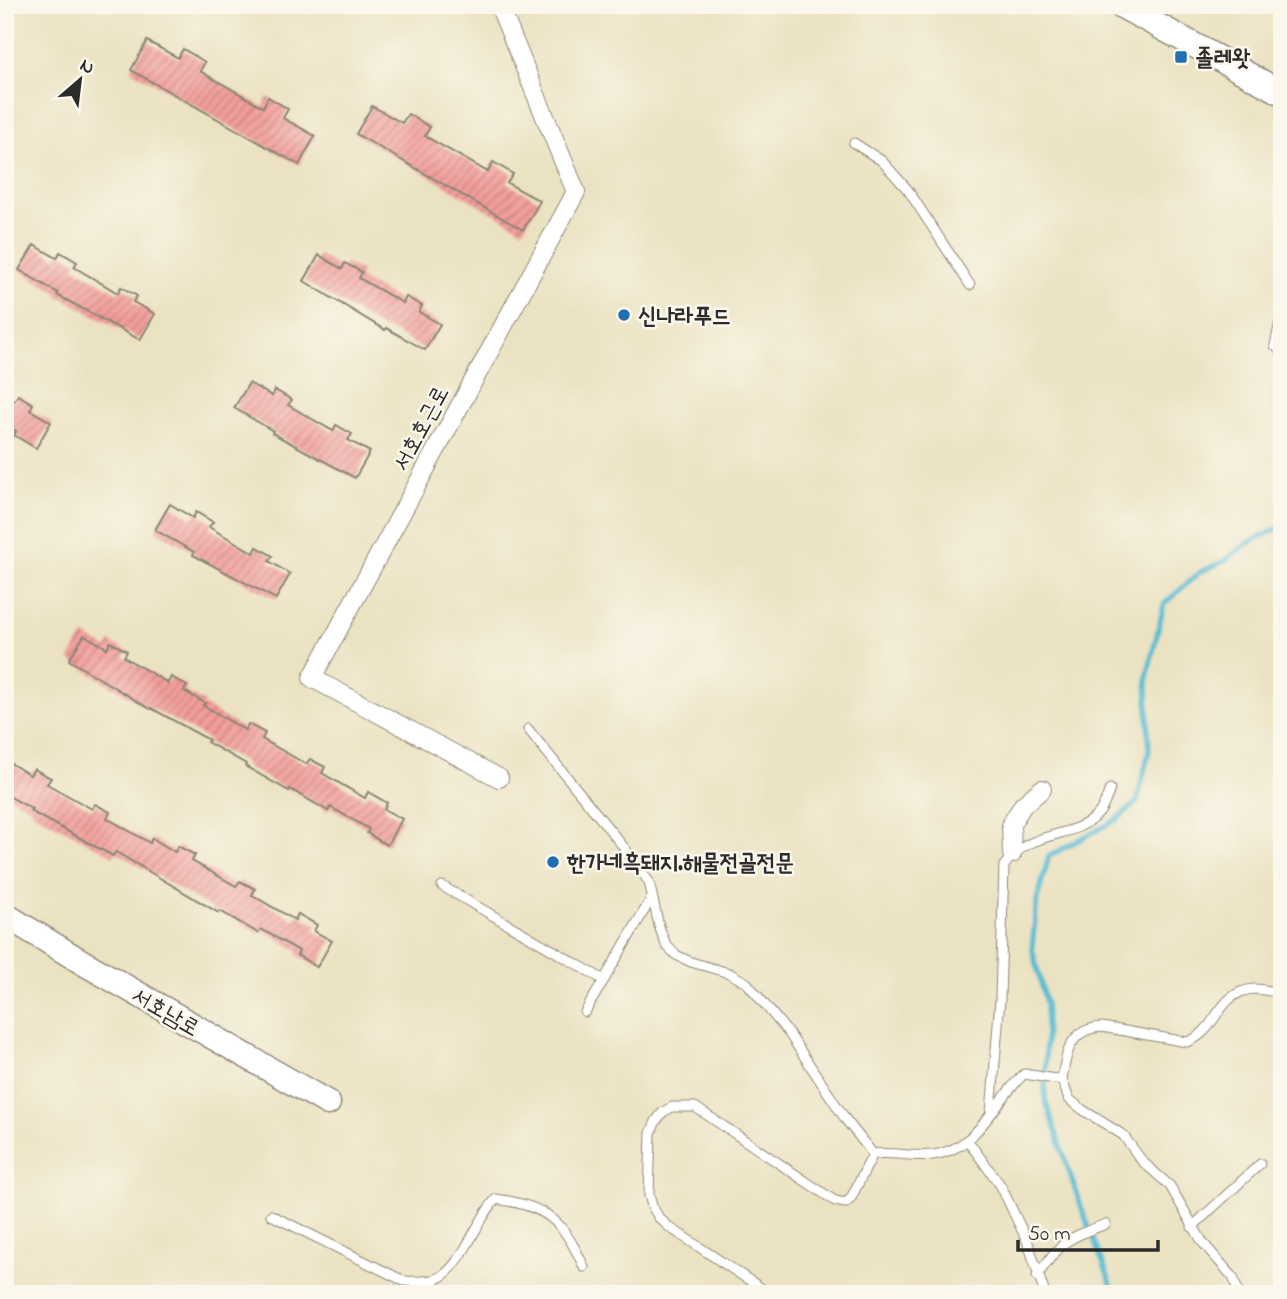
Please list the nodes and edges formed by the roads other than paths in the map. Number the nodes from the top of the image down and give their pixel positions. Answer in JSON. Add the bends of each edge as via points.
{"nodes":[{"id":1,"x":499,"y":5,"type":"edge"},
{"id":2,"x":1120,"y":5,"type":"edge"},
{"id":3,"x":1282,"y":93,"type":"edge"},
{"id":4,"x":854,"y":143,"type":"dead end"},
{"id":5,"x":970,"y":285,"type":"dead end"},
{"id":6,"x":1282,"y":311,"type":"edge"},
{"id":7,"x":1282,"y":352,"type":"edge"},
{"id":8,"x":528,"y":729,"type":"dead end"},
{"id":9,"x":499,"y":778,"type":"dead end"},
{"id":10,"x":1042,"y":789,"type":"dead end"},
{"id":11,"x":1110,"y":789,"type":"dead end"},
{"id":12,"x":1012,"y":854,"type":"junction"},
{"id":13,"x":442,"y":886,"type":"dead end"},
{"id":14,"x":652,"y":897,"type":"junction"},
{"id":15,"x":5,"y":915,"type":"edge"},
{"id":16,"x":604,"y":980,"type":"junction"},
{"id":17,"x":1282,"y":993,"type":"edge"},
{"id":18,"x":585,"y":1012,"type":"dead end"},
{"id":19,"x":1060,"y":1079,"type":"junction"},
{"id":20,"x":328,"y":1103,"type":"dead end"},
{"id":21,"x":991,"y":1115,"type":"junction"},
{"id":22,"x":968,"y":1141,"type":"junction"},
{"id":23,"x":873,"y":1154,"type":"junction"},
{"id":24,"x":1260,"y":1164,"type":"dead end"},
{"id":25,"x":271,"y":1215,"type":"dead end"},
{"id":26,"x":1106,"y":1224,"type":"dead end"},
{"id":27,"x":1192,"y":1227,"type":"junction"},
{"id":28,"x":584,"y":1268,"type":"dead end"},
{"id":29,"x":1037,"y":1276,"type":"junction"},
{"id":30,"x":770,"y":1294,"type":"edge"},
{"id":31,"x":1045,"y":1294,"type":"edge"},
{"id":32,"x":1239,"y":1294,"type":"edge"}],
"edges":[{"from":1,"to":9,"type":"street","name":"서호호근로","via":[[576,192],[312,678]]},
{"from":2,"to":3,"type":"main road"},
{"from":4,"to":5,"type":"lane","via":[[882,161],[908,190]]},
{"from":6,"to":7,"type":"lane","via":[[1275,346]]},
{"from":8,"to":14,"type":"lane","via":[[640,868]]},
{"from":10,"to":12,"type":"street","via":[[1023,805],[1011,824]]},
{"from":11,"to":12,"type":"lane","via":[[1101,811],[1091,820],[1023,845]]},
{"from":12,"to":21,"type":"lane","via":[[1004,866]]},
{"from":13,"to":16,"type":"lane"},
{"from":14,"to":16,"type":"lane"},
{"from":14,"to":23,"type":"lane","via":[[666,945],[683,959],[747,983],[790,1035]]},
{"from":15,"to":20,"type":"main road","name":"서호남로"},
{"from":16,"to":18,"type":"lane"},
{"from":17,"to":19,"type":"lane","via":[[1239,992],[1227,999],[1198,1038],[1187,1042],[1088,1028],[1071,1045]]},
{"from":19,"to":21,"type":"lane","via":[[1024,1074]]},
{"from":19,"to":27,"type":"lane","via":[[1069,1099],[1123,1135],[1142,1161],[1170,1186]]},
{"from":21,"to":22,"type":"lane"},
{"from":22,"to":23,"type":"lane","via":[[933,1155]]},
{"from":22,"to":29,"type":"lane","via":[[1001,1186],[1028,1243]]},
{"from":23,"to":30,"type":"lane","via":[[846,1203],[835,1201],[695,1107],[672,1107],[656,1121],[651,1133],[649,1195],[659,1218]]},
{"from":24,"to":27,"type":"lane"},
{"from":25,"to":28,"type":"lane","via":[[404,1281],[428,1282],[453,1266],[496,1199],[527,1204],[555,1220],[571,1239]]},
{"from":26,"to":29,"type":"lane","via":[[1055,1249]]},
{"from":27,"to":32,"type":"lane","via":[[1233,1278]]},
{"from":29,"to":31,"type":"lane"}]}
